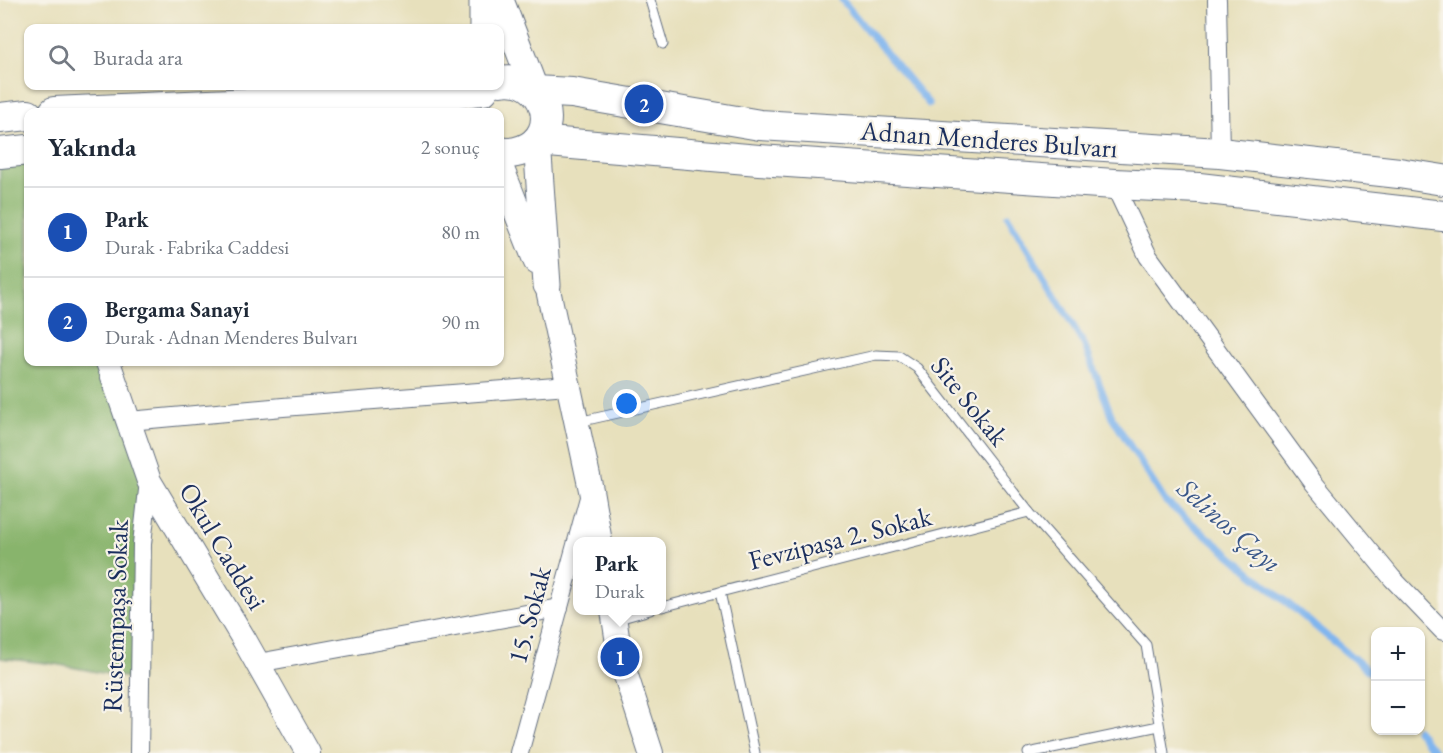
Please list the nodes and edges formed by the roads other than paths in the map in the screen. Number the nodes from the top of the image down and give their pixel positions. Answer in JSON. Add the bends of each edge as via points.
{"nodes":[{"id":1,"x":483,"y":0,"type":"edge"},
{"id":2,"x":500,"y":0,"type":"edge"},
{"id":3,"x":650,"y":0,"type":"edge"},
{"id":4,"x":1217,"y":0,"type":"edge"},
{"id":5,"x":483,"y":24,"type":"edge"},
{"id":6,"x":663,"y":44,"type":"dead end"},
{"id":7,"x":504,"y":82,"type":"edge"},
{"id":8,"x":485,"y":91,"type":"edge"},
{"id":9,"x":535,"y":91,"type":"junction"},
{"id":10,"x":142,"y":108,"type":"edge"},
{"id":11,"x":24,"y":115,"type":"edge"},
{"id":12,"x":0,"y":118,"type":"edge"},
{"id":13,"x":537,"y":141,"type":"junction"},
{"id":14,"x":24,"y":150,"type":"edge"},
{"id":15,"x":0,"y":153,"type":"edge"},
{"id":16,"x":504,"y":153,"type":"edge"},
{"id":17,"x":1220,"y":153,"type":"junction"},
{"id":18,"x":504,"y":178,"type":"edge"},
{"id":19,"x":1443,"y":180,"type":"edge"},
{"id":20,"x":1114,"y":184,"type":"junction"},
{"id":21,"x":1443,"y":216,"type":"edge"},
{"id":22,"x":547,"y":285,"type":"junction"},
{"id":23,"x":109,"y":366,"type":"edge"},
{"id":24,"x":568,"y":385,"type":"junction"},
{"id":25,"x":129,"y":421,"type":"junction"},
{"id":26,"x":576,"y":422,"type":"junction"},
{"id":27,"x":149,"y":481,"type":"junction"},
{"id":28,"x":591,"y":490,"type":"junction"},
{"id":29,"x":1029,"y":512,"type":"junction"},
{"id":30,"x":578,"y":537,"type":"edge"},
{"id":31,"x":599,"y":537,"type":"edge"},
{"id":32,"x":573,"y":556,"type":"edge"},
{"id":33,"x":720,"y":591,"type":"junction"},
{"id":34,"x":666,"y":606,"type":"edge"},
{"id":35,"x":559,"y":608,"type":"junction"},
{"id":36,"x":614,"y":615,"type":"edge"},
{"id":37,"x":1443,"y":632,"type":"edge"},
{"id":38,"x":258,"y":663,"type":"junction"},
{"id":39,"x":1159,"y":726,"type":"junction"},
{"id":40,"x":139,"y":753,"type":"edge"},
{"id":41,"x":308,"y":753,"type":"edge"},
{"id":42,"x":519,"y":753,"type":"edge"},
{"id":43,"x":651,"y":753,"type":"edge"},
{"id":44,"x":755,"y":753,"type":"edge"},
{"id":45,"x":1028,"y":753,"type":"edge"},
{"id":46,"x":1164,"y":753,"type":"edge"}],
"edges":[{"from":1,"to":5,"type":"main road"},
{"from":2,"to":9,"type":"main road"},
{"from":3,"to":6,"type":"lane"},
{"from":4,"to":17,"type":"street"},
{"from":7,"to":9,"type":"main road","name":"Adnan Menderes Bulvarı","via":[[518,80]]},
{"from":8,"to":10,"type":"main road"},
{"from":9,"to":13,"type":"main road","via":[[542,100],[546,121]]},
{"from":9,"to":17,"type":"main road","name":"Adnan Menderes Bulvarı","via":[[572,93],[760,125]]},
{"from":11,"to":12,"type":"main road"},
{"from":13,"to":16,"type":"main road","via":[[516,153]]},
{"from":13,"to":20,"type":"main road","name":"Adnan Menderes Bulvarı"},
{"from":13,"to":22,"type":"main road"},
{"from":14,"to":15,"type":"main road"},
{"from":17,"to":19,"type":"main road","name":"Adnan Menderes Bulvarı"},
{"from":18,"to":22,"type":"main road"},
{"from":20,"to":21,"type":"main road","name":"Adnan Menderes Bulvarı","via":[[1199,188]]},
{"from":20,"to":37,"type":"street","via":[[1148,256],[1313,482],[1392,578]]},
{"from":22,"to":24,"type":"street"},
{"from":23,"to":25,"type":"street","name":"Okul Caddesi"},
{"from":24,"to":25,"type":"street"},
{"from":24,"to":26,"type":"street"},
{"from":25,"to":27,"type":"street","name":"Okul Caddesi"},
{"from":26,"to":28,"type":"street"},
{"from":26,"to":29,"type":"lane","name":"Site Sokak","via":[[876,355],[899,356],[917,369]]},
{"from":27,"to":38,"type":"street","name":"Okul Caddesi"},
{"from":27,"to":40,"type":"street","name":"Rüstempaşa Sokak","via":[[142,544]]},
{"from":28,"to":30,"type":"street","name":"15. Sokak"},
{"from":28,"to":31,"type":"street"},
{"from":29,"to":33,"type":"lane","name":"Fevzipaşa 2. Sokak"},
{"from":29,"to":39,"type":"lane","name":"Site Sokak","via":[[1146,645]]},
{"from":32,"to":35,"type":"street","name":"15. Sokak"},
{"from":33,"to":34,"type":"lane","name":"Fevzipaşa 2. Sokak"},
{"from":33,"to":44,"type":"lane"},
{"from":35,"to":38,"type":"street"},
{"from":35,"to":42,"type":"street","name":"15. Sokak"},
{"from":36,"to":43,"type":"street","via":[[620,657]]},
{"from":38,"to":41,"type":"street","name":"Okul Caddesi"},
{"from":39,"to":45,"type":"lane"},
{"from":39,"to":46,"type":"lane","name":"Site Sokak"}]}
